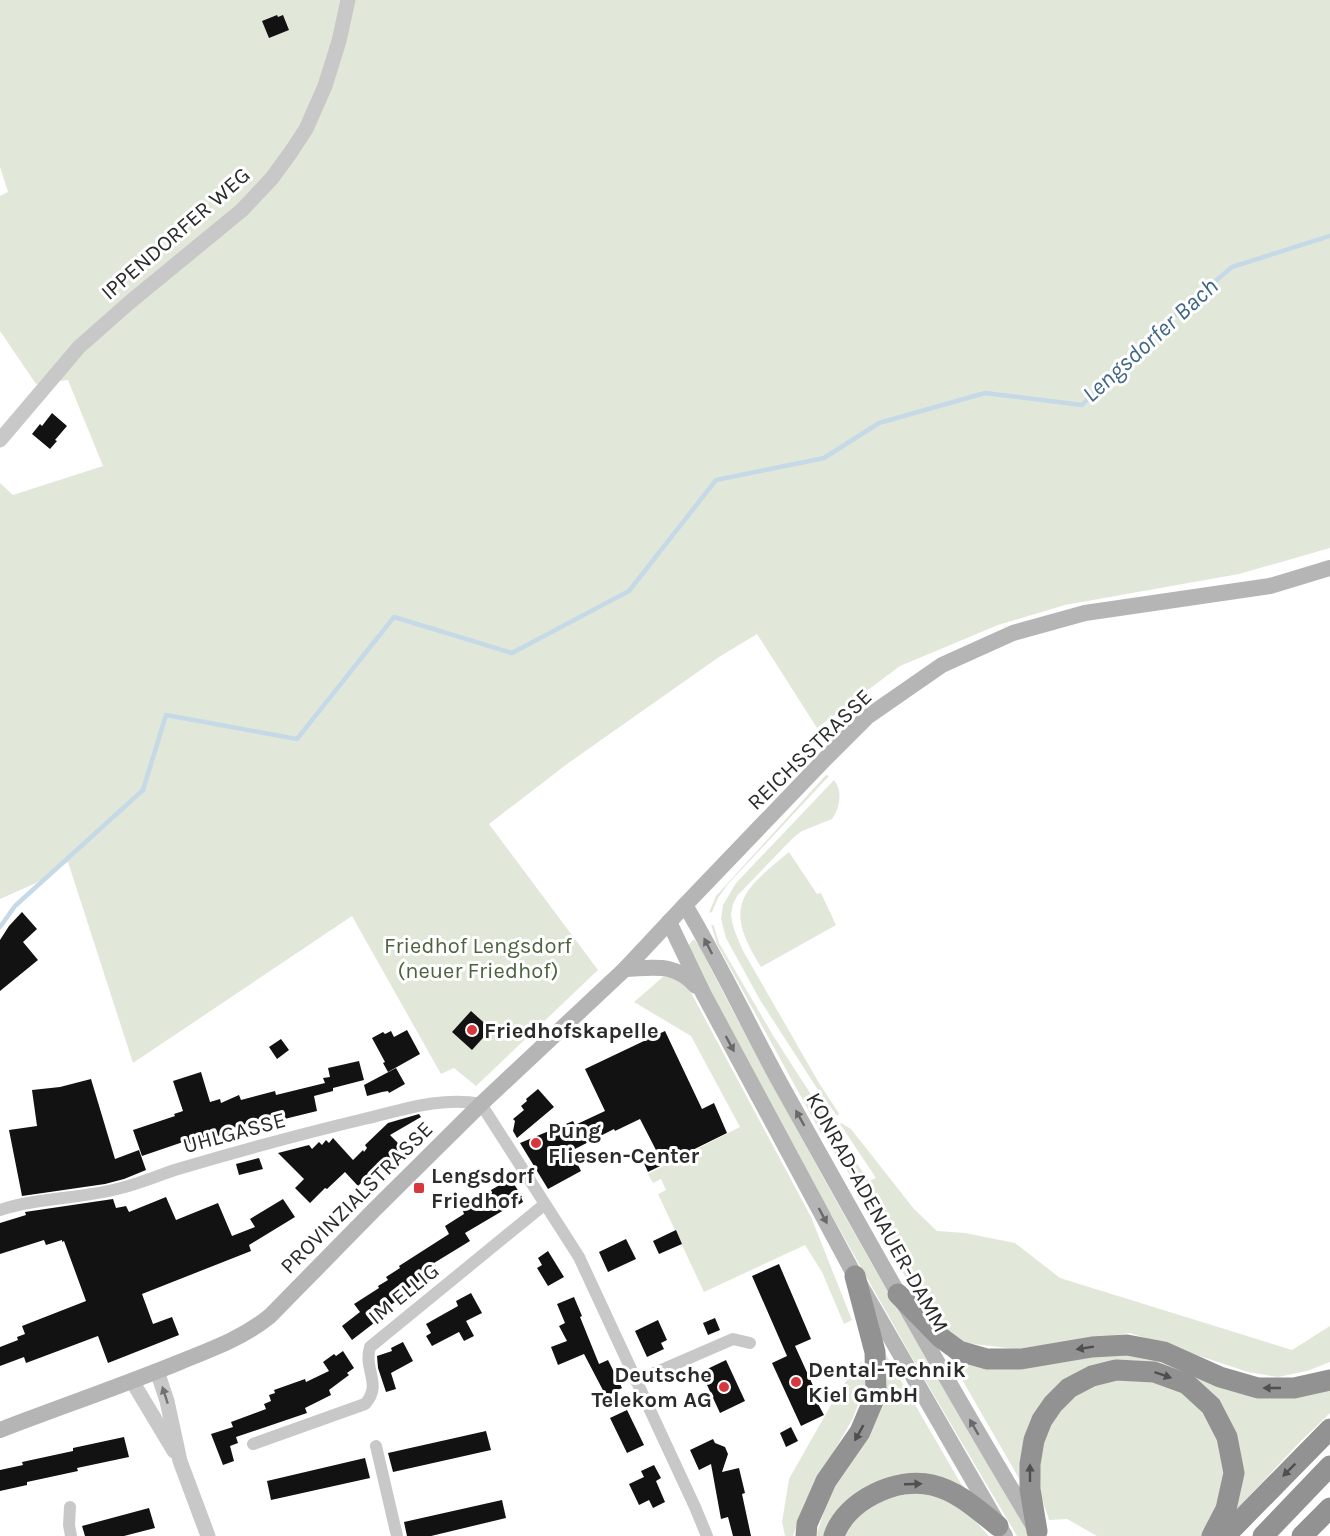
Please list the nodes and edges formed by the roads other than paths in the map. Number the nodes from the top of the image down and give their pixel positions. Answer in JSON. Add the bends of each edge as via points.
{"nodes":[{"id":1,"x":348,"y":0,"type":"edge"},
{"id":2,"x":0,"y":440,"type":"edge"},
{"id":3,"x":1330,"y":568,"type":"edge"},
{"id":4,"x":685,"y":905,"type":"junction"},
{"id":5,"x":669,"y":922,"type":"junction"},
{"id":6,"x":625,"y":969,"type":"junction"},
{"id":7,"x":703,"y":993,"type":"junction"},
{"id":8,"x":481,"y":1104,"type":"junction"},
{"id":9,"x":545,"y":1204,"type":"junction"},
{"id":10,"x":0,"y":1210,"type":"edge"},
{"id":11,"x":855,"y":1276,"type":"junction"},
{"id":12,"x":898,"y":1294,"type":"junction"},
{"id":13,"x":750,"y":1343,"type":"dead end"},
{"id":14,"x":157,"y":1371,"type":"junction"},
{"id":15,"x":636,"y":1380,"type":"junction"},
{"id":16,"x":1330,"y":1380,"type":"edge"},
{"id":17,"x":132,"y":1381,"type":"junction"},
{"id":18,"x":1330,"y":1429,"type":"edge"},
{"id":19,"x":0,"y":1430,"type":"edge"},
{"id":20,"x":253,"y":1444,"type":"dead end"},
{"id":21,"x":376,"y":1446,"type":"dead end"},
{"id":22,"x":180,"y":1461,"type":"junction"},
{"id":23,"x":1330,"y":1467,"type":"edge"},
{"id":24,"x":70,"y":1507,"type":"dead end"},
{"id":25,"x":1330,"y":1508,"type":"edge"},
{"id":26,"x":1002,"y":1531,"type":"edge"},
{"id":27,"x":1038,"y":1533,"type":"edge"},
{"id":28,"x":71,"y":1536,"type":"edge"},
{"id":29,"x":208,"y":1536,"type":"edge"},
{"id":30,"x":397,"y":1536,"type":"edge"},
{"id":31,"x":706,"y":1536,"type":"edge"},
{"id":32,"x":806,"y":1536,"type":"edge"},
{"id":33,"x":834,"y":1536,"type":"edge"},
{"id":34,"x":1212,"y":1536,"type":"edge"},
{"id":35,"x":1225,"y":1536,"type":"edge"},
{"id":36,"x":1263,"y":1536,"type":"edge"},
{"id":37,"x":1302,"y":1536,"type":"edge"}],
"edges":[{"from":1,"to":2,"type":"street","name":"IPPENDORFER WEG","via":[[325,86],[306,129],[272,178],[242,210],[79,347]]},
{"from":3,"to":4,"type":"main road","name":"REICHSSTRASSE","via":[[1270,586],[1085,613],[1013,633],[942,665],[867,717]]},
{"from":4,"to":5,"type":"main road","name":"PROVINZIALSTRASSE"},
{"from":12,"to":4,"type":"main road","name":"KONRAD-ADENAUER-DAMM","one_way":true},
{"from":5,"to":6,"type":"main road","name":"PROVINZIALSTRASSE"},
{"from":5,"to":7,"type":"main road"},
{"from":6,"to":7,"type":"main road","via":[[675,970]]},
{"from":6,"to":8,"type":"main road","name":"PROVINZIALSTRASSE"},
{"from":7,"to":11,"type":"main road","one_way":true},
{"from":8,"to":9,"type":"street"},
{"from":8,"to":10,"type":"street","name":"UHLGASSE","via":[[456,1100],[430,1103],[233,1153],[122,1188]]},
{"from":8,"to":14,"type":"main road","name":"PROVINZIALSTRASSE","via":[[256,1328]]},
{"from":9,"to":15,"type":"street","via":[[579,1257]]},
{"from":9,"to":20,"type":"street","name":"IM ELLIG","via":[[370,1347],[367,1356],[374,1388],[365,1404]]},
{"from":11,"to":26,"type":"main road"},
{"from":11,"to":32,"type":"highway","one_way":true,"via":[[875,1352],[876,1394],[860,1432],[826,1481],[807,1524]]},
{"from":16,"to":12,"type":"highway","one_way":true,"via":[[1294,1388],[1258,1388],[1220,1377],[1164,1352],[1127,1345],[1021,1359],[987,1359],[959,1351]]},
{"from":27,"to":12,"type":"main road","name":"KONRAD-ADENAUER-DAMM","one_way":true},
{"from":13,"to":15,"type":"street","via":[[733,1338]]},
{"from":14,"to":17,"type":"main road","name":"PROVINZIALSTRASSE"},
{"from":22,"to":14,"type":"street","one_way":true},
{"from":15,"to":31,"type":"street"},
{"from":17,"to":19,"type":"main road","name":"PROVINZIALSTRASSE"},
{"from":17,"to":22,"type":"street"},
{"from":18,"to":35,"type":"highway","one_way":true},
{"from":21,"to":30,"type":"street"},
{"from":22,"to":29,"type":"street"},
{"from":23,"to":36,"type":"highway"},
{"from":24,"to":28,"type":"street"},
{"from":25,"to":37,"type":"highway"},
{"from":33,"to":26,"type":"highway","one_way":true,"via":[[848,1511],[865,1498],[908,1484],[932,1484],[960,1496]]},
{"from":27,"to":34,"type":"highway","one_way":true,"via":[[1030,1464],[1042,1420],[1069,1388],[1116,1370],[1154,1372],[1186,1384],[1211,1406],[1227,1437],[1234,1473],[1226,1509]]}]}
